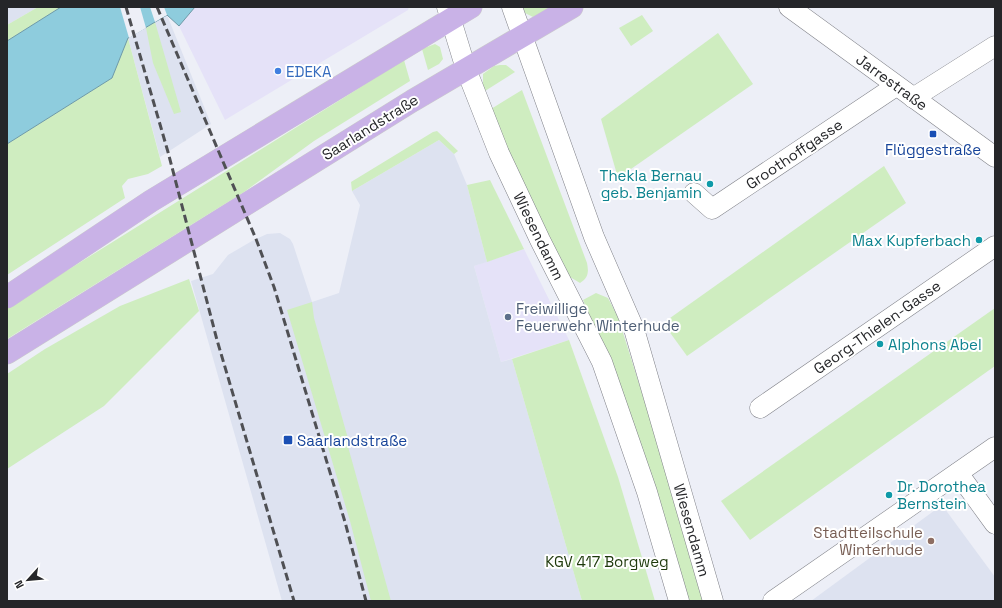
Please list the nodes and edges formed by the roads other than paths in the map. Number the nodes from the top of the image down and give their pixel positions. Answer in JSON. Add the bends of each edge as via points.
{"nodes":[{"id":1,"x":471,"y":7,"type":"edge"},
{"id":2,"x":512,"y":7,"type":"edge"},
{"id":3,"x":572,"y":7,"type":"edge"},
{"id":4,"x":789,"y":7,"type":"edge"},
{"id":5,"x":449,"y":13,"type":"edge"},
{"id":6,"x":523,"y":36,"type":"junction"},
{"id":7,"x":995,"y":46,"type":"edge"},
{"id":8,"x":466,"y":69,"type":"junction"},
{"id":9,"x":896,"y":86,"type":"junction"},
{"id":10,"x":913,"y":98,"type":"junction"},
{"id":11,"x":995,"y":157,"type":"edge"},
{"id":12,"x":694,"y":193,"type":"dead end"},
{"id":13,"x":995,"y":246,"type":"edge"},
{"id":14,"x":7,"y":297,"type":"edge"},
{"id":15,"x":7,"y":353,"type":"edge"},
{"id":16,"x":760,"y":408,"type":"dead end"},
{"id":17,"x":995,"y":447,"type":"edge"},
{"id":18,"x":958,"y":473,"type":"junction"},
{"id":19,"x":995,"y":524,"type":"edge"},
{"id":20,"x":679,"y":601,"type":"edge"},
{"id":21,"x":713,"y":601,"type":"edge"},
{"id":22,"x":773,"y":601,"type":"edge"}],
"edges":[{"from":1,"to":5,"type":"main road"},
{"from":2,"to":6,"type":"street","name":"Wiesendamm"},
{"from":3,"to":6,"type":"main road","name":"Saarlandstraße"},
{"from":4,"to":9,"type":"street","name":"Jarrestraße"},
{"from":5,"to":8,"type":"street","name":"Wiesendamm"},
{"from":5,"to":14,"type":"main road","via":[[151,201]]},
{"from":6,"to":8,"type":"main road","name":"Saarlandstraße"},
{"from":6,"to":21,"type":"street","name":"Wiesendamm","via":[[594,236],[634,329]]},
{"from":7,"to":10,"type":"street"},
{"from":8,"to":15,"type":"main road","name":"Saarlandstraße"},
{"from":8,"to":20,"type":"street","name":"Wiesendamm","via":[[499,153],[602,362],[647,492]]},
{"from":9,"to":10,"type":"street","name":"Jarrestraße"},
{"from":9,"to":12,"type":"street","name":"Groothoffgasse","via":[[712,209]]},
{"from":10,"to":11,"type":"street","name":"Jarrestraße"},
{"from":13,"to":16,"type":"street","name":"Georg-Thielen-Gasse"},
{"from":17,"to":18,"type":"street"},
{"from":18,"to":19,"type":"street"},
{"from":18,"to":22,"type":"street"}]}
